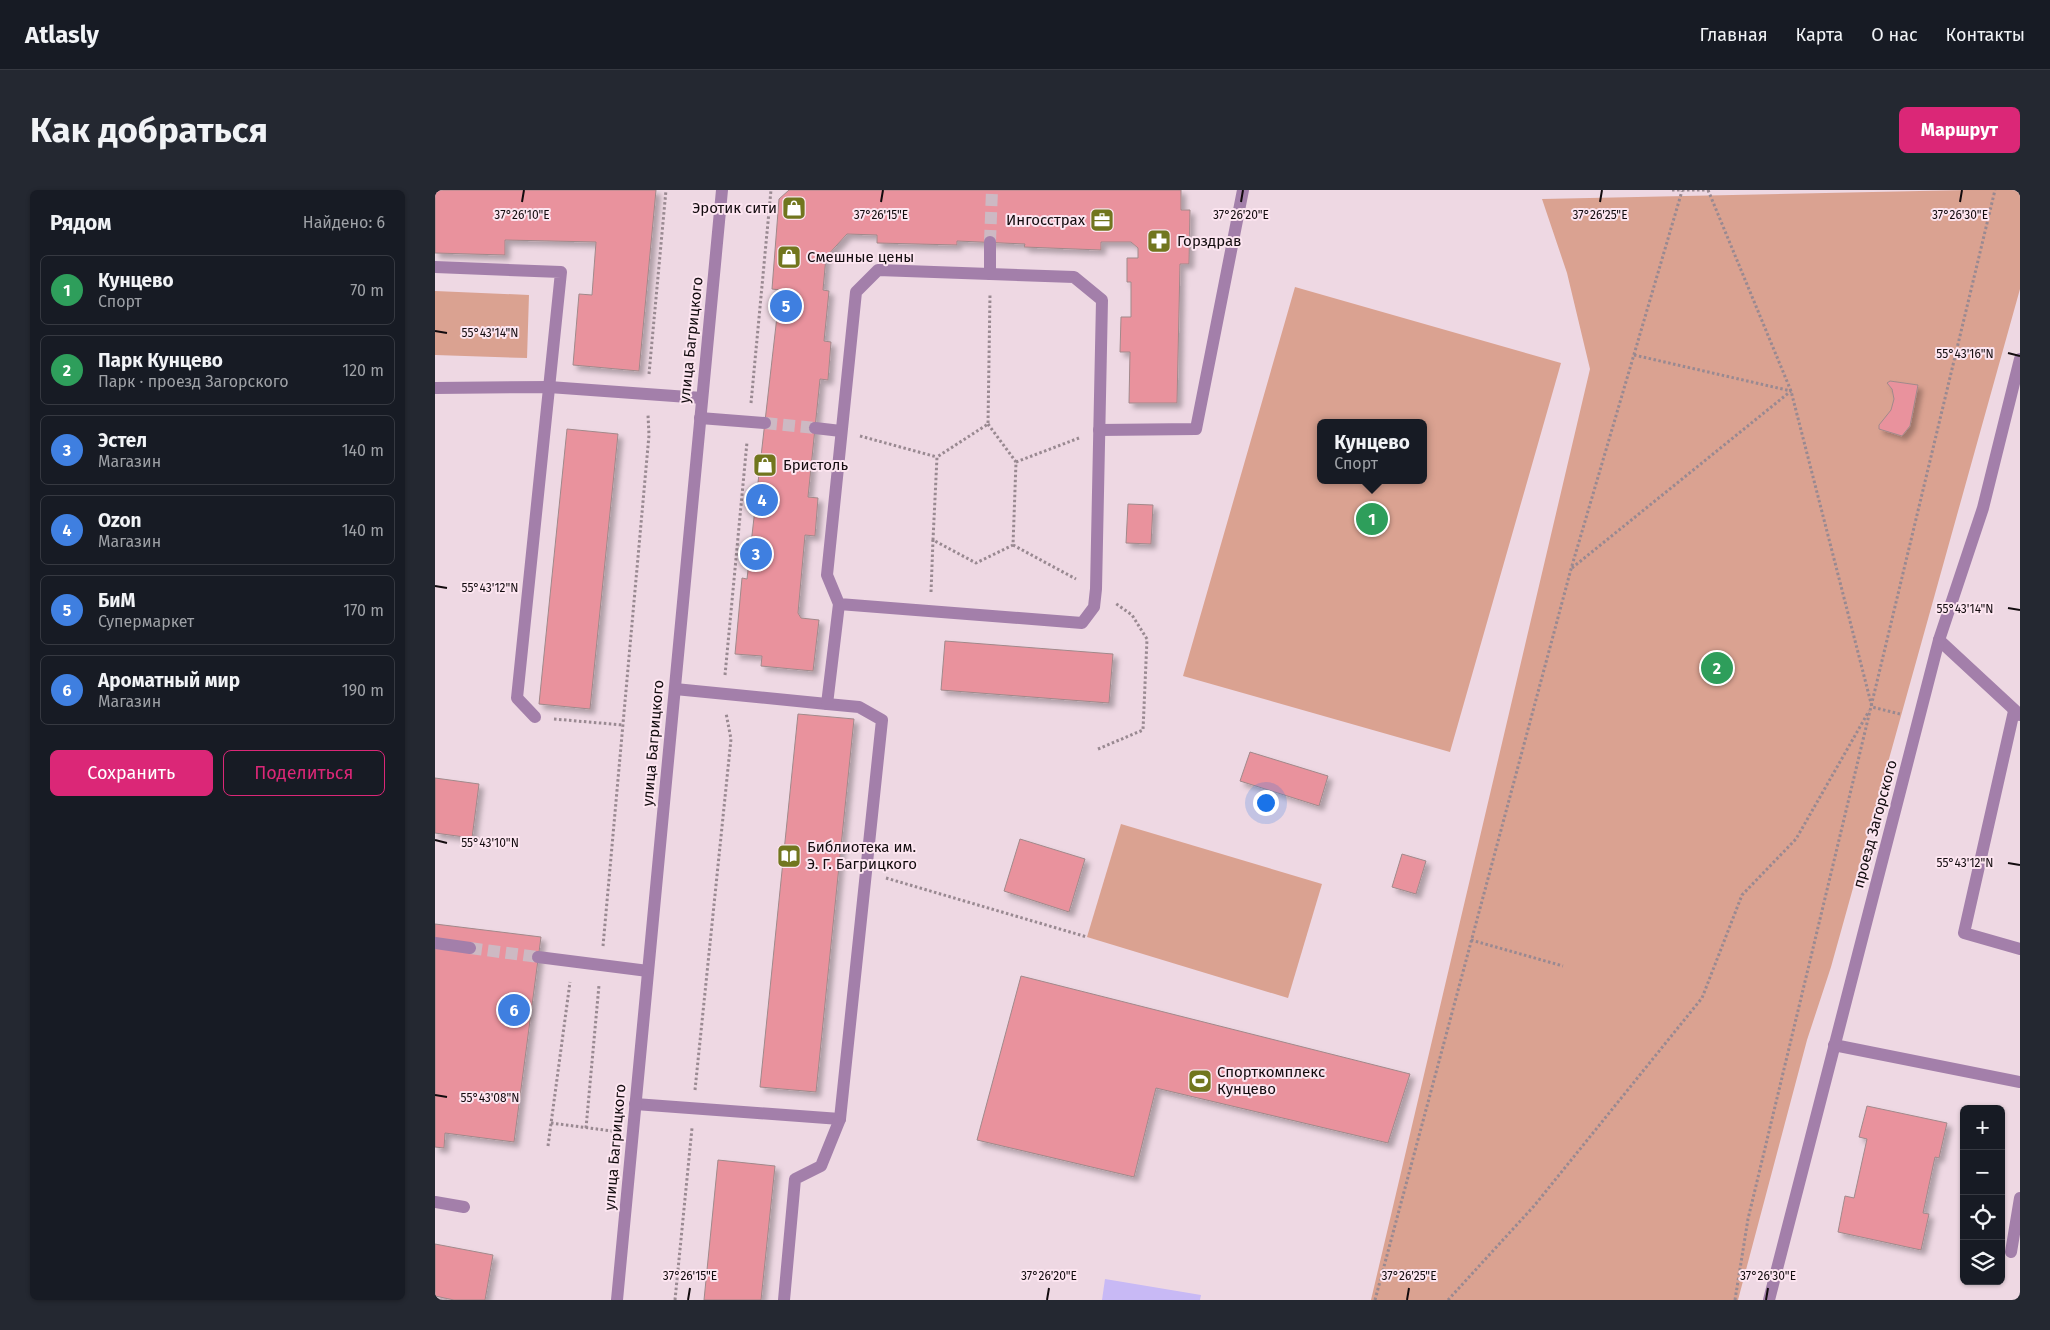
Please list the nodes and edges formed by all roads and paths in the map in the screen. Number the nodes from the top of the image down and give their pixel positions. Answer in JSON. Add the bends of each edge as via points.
{"nodes":[{"id":1,"x":666,"y":190,"type":"edge"},
{"id":2,"x":722,"y":190,"type":"edge"},
{"id":3,"x":771,"y":190,"type":"edge"},
{"id":4,"x":1243,"y":190,"type":"edge"},
{"id":5,"x":1672,"y":190,"type":"edge"},
{"id":6,"x":1708,"y":190,"type":"edge"},
{"id":7,"x":1712,"y":190,"type":"edge"},
{"id":8,"x":1995,"y":190,"type":"edge"},
{"id":9,"x":1682,"y":191,"type":"edge"},
{"id":10,"x":990,"y":242,"type":"tunnel mouth"},
{"id":11,"x":435,"y":268,"type":"edge"},
{"id":12,"x":990,"y":274,"type":"junction"},
{"id":13,"x":1633,"y":354,"type":"junction"},
{"id":14,"x":2020,"y":359,"type":"edge"},
{"id":15,"x":549,"y":387,"type":"junction"},
{"id":16,"x":435,"y":388,"type":"edge"},
{"id":17,"x":1791,"y":391,"type":"junction"},
{"id":18,"x":647,"y":394,"type":"junction"},
{"id":19,"x":702,"y":398,"type":"junction"},
{"id":20,"x":700,"y":418,"type":"junction"},
{"id":21,"x":749,"y":422,"type":"junction"},
{"id":22,"x":765,"y":423,"type":"tunnel mouth"},
{"id":23,"x":988,"y":424,"type":"junction"},
{"id":24,"x":815,"y":428,"type":"tunnel mouth"},
{"id":25,"x":1099,"y":430,"type":"junction"},
{"id":26,"x":841,"y":431,"type":"junction"},
{"id":27,"x":937,"y":457,"type":"junction"},
{"id":28,"x":1016,"y":462,"type":"junction"},
{"id":29,"x":933,"y":540,"type":"junction"},
{"id":30,"x":1013,"y":545,"type":"junction"},
{"id":31,"x":1571,"y":569,"type":"junction"},
{"id":32,"x":1096,"y":589,"type":"junction"},
{"id":33,"x":839,"y":604,"type":"junction"},
{"id":34,"x":931,"y":611,"type":"junction"},
{"id":35,"x":1939,"y":640,"type":"junction"},
{"id":36,"x":675,"y":689,"type":"junction"},
{"id":37,"x":723,"y":694,"type":"junction"},
{"id":38,"x":827,"y":704,"type":"junction"},
{"id":39,"x":1872,"y":707,"type":"junction"},
{"id":40,"x":2017,"y":713,"type":"edge"},
{"id":41,"x":535,"y":717,"type":"joint"},
{"id":42,"x":1919,"y":719,"type":"junction"},
{"id":43,"x":623,"y":725,"type":"junction"},
{"id":44,"x":1098,"y":749,"type":"dead end"},
{"id":45,"x":866,"y":872,"type":"junction"},
{"id":46,"x":1087,"y":937,"type":"dead end"},
{"id":47,"x":1471,"y":940,"type":"junction"},
{"id":48,"x":435,"y":943,"type":"edge"},
{"id":49,"x":470,"y":948,"type":"tunnel mouth"},
{"id":50,"x":2020,"y":949,"type":"edge"},
{"id":51,"x":538,"y":957,"type":"tunnel mouth"},
{"id":52,"x":572,"y":961,"type":"junction"},
{"id":53,"x":601,"y":965,"type":"junction"},
{"id":54,"x":1563,"y":966,"type":"dead end"},
{"id":55,"x":648,"y":971,"type":"junction"},
{"id":56,"x":1834,"y":1045,"type":"junction"},
{"id":57,"x":2020,"y":1082,"type":"edge"},
{"id":58,"x":635,"y":1104,"type":"junction"},
{"id":59,"x":693,"y":1108,"type":"junction"},
{"id":60,"x":840,"y":1118,"type":"junction"},
{"id":61,"x":551,"y":1123,"type":"junction"},
{"id":62,"x":586,"y":1128,"type":"junction"},
{"id":63,"x":633,"y":1134,"type":"junction"},
{"id":64,"x":548,"y":1146,"type":"dead end"},
{"id":65,"x":2020,"y":1198,"type":"edge"},
{"id":66,"x":435,"y":1202,"type":"edge"},
{"id":67,"x":464,"y":1207,"type":"dead end"},
{"id":68,"x":2011,"y":1252,"type":"dead end"},
{"id":69,"x":617,"y":1300,"type":"edge"},
{"id":70,"x":675,"y":1300,"type":"edge"},
{"id":71,"x":784,"y":1300,"type":"edge"},
{"id":72,"x":1375,"y":1300,"type":"edge"},
{"id":73,"x":1448,"y":1300,"type":"edge"},
{"id":74,"x":1735,"y":1300,"type":"edge"},
{"id":75,"x":1769,"y":1300,"type":"edge"}],
"edges":[{"from":1,"to":18,"type":"path"},
{"from":2,"to":19,"type":"street","name":"улица Багрицкого"},
{"from":3,"to":21,"type":"path"},
{"from":4,"to":25,"type":"street","via":[[1196,429]]},
{"from":5,"to":9,"type":"path"},
{"from":6,"to":7,"type":"path"},
{"from":6,"to":9,"type":"path"},
{"from":6,"to":17,"type":"path"},
{"from":8,"to":39,"type":"path"},
{"from":9,"to":13,"type":"path"},
{"from":10,"to":12,"type":"street"},
{"from":11,"to":15,"type":"street","via":[[561,272]]},
{"from":12,"to":23,"type":"path"},
{"from":12,"to":25,"type":"street","via":[[1074,277],[1102,300]]},
{"from":12,"to":26,"type":"street","via":[[878,270],[856,292]]},
{"from":13,"to":17,"type":"path"},
{"from":13,"to":31,"type":"path"},
{"from":14,"to":35,"type":"street","name":"проезд Загорского","via":[[1983,508]]},
{"from":15,"to":16,"type":"street"},
{"from":15,"to":18,"type":"street"},
{"from":15,"to":41,"type":"street","via":[[517,698]]},
{"from":17,"to":31,"type":"path"},
{"from":17,"to":39,"type":"path"},
{"from":18,"to":19,"type":"street"},
{"from":18,"to":43,"type":"path","via":[[649,435]]},
{"from":19,"to":20,"type":"street","name":"улица Багрицкого"},
{"from":20,"to":21,"type":"street"},
{"from":20,"to":36,"type":"street","name":"улица Багрицкого"},
{"from":21,"to":22,"type":"street"},
{"from":21,"to":37,"type":"path"},
{"from":23,"to":27,"type":"path"},
{"from":23,"to":28,"type":"path"},
{"from":24,"to":26,"type":"street"},
{"from":25,"to":28,"type":"path"},
{"from":25,"to":32,"type":"street"},
{"from":26,"to":27,"type":"path"},
{"from":26,"to":33,"type":"street","via":[[827,575]]},
{"from":27,"to":29,"type":"path"},
{"from":28,"to":30,"type":"path"},
{"from":29,"to":30,"type":"path","via":[[976,563]]},
{"from":29,"to":34,"type":"path"},
{"from":30,"to":32,"type":"path"},
{"from":31,"to":47,"type":"path"},
{"from":32,"to":34,"type":"street","via":[[1094,606],[1082,623]]},
{"from":32,"to":44,"type":"path","via":[[1132,615],[1147,639],[1143,730]]},
{"from":33,"to":34,"type":"street"},
{"from":33,"to":38,"type":"street"},
{"from":35,"to":40,"type":"street"},
{"from":35,"to":42,"type":"street","name":"проезд Загорского"},
{"from":36,"to":37,"type":"street"},
{"from":36,"to":55,"type":"street","name":"улица Багрицкого"},
{"from":37,"to":38,"type":"street"},
{"from":37,"to":59,"type":"path","via":[[731,739]]},
{"from":38,"to":45,"type":"street","via":[[859,707],[882,720]]},
{"from":39,"to":42,"type":"path"},
{"from":39,"to":73,"type":"path","via":[[1796,839],[1742,895],[1702,998],[1534,1206]]},
{"from":39,"to":74,"type":"path","via":[[1748,1220]]},
{"from":40,"to":50,"type":"street","via":[[1964,933]]},
{"from":41,"to":43,"type":"path"},
{"from":42,"to":56,"type":"street","name":"проезд Загорского"},
{"from":43,"to":53,"type":"path"},
{"from":45,"to":46,"type":"path"},
{"from":45,"to":60,"type":"street"},
{"from":47,"to":54,"type":"path"},
{"from":47,"to":72,"type":"path"},
{"from":48,"to":49,"type":"street"},
{"from":51,"to":52,"type":"street"},
{"from":52,"to":53,"type":"street"},
{"from":52,"to":61,"type":"path"},
{"from":53,"to":55,"type":"street"},
{"from":53,"to":62,"type":"path"},
{"from":55,"to":58,"type":"street","name":"улица Багрицкого"},
{"from":56,"to":57,"type":"street"},
{"from":56,"to":75,"type":"street","name":"проезд Загорского"},
{"from":58,"to":59,"type":"street"},
{"from":58,"to":63,"type":"street","name":"улица Багрицкого"},
{"from":59,"to":60,"type":"street"},
{"from":59,"to":70,"type":"path"},
{"from":60,"to":71,"type":"street","via":[[821,1166],[795,1179]]},
{"from":61,"to":62,"type":"path"},
{"from":61,"to":64,"type":"path"},
{"from":62,"to":63,"type":"path"},
{"from":63,"to":69,"type":"street","name":"улица Багрицкого"},
{"from":65,"to":68,"type":"street"},
{"from":66,"to":67,"type":"street"}]}
